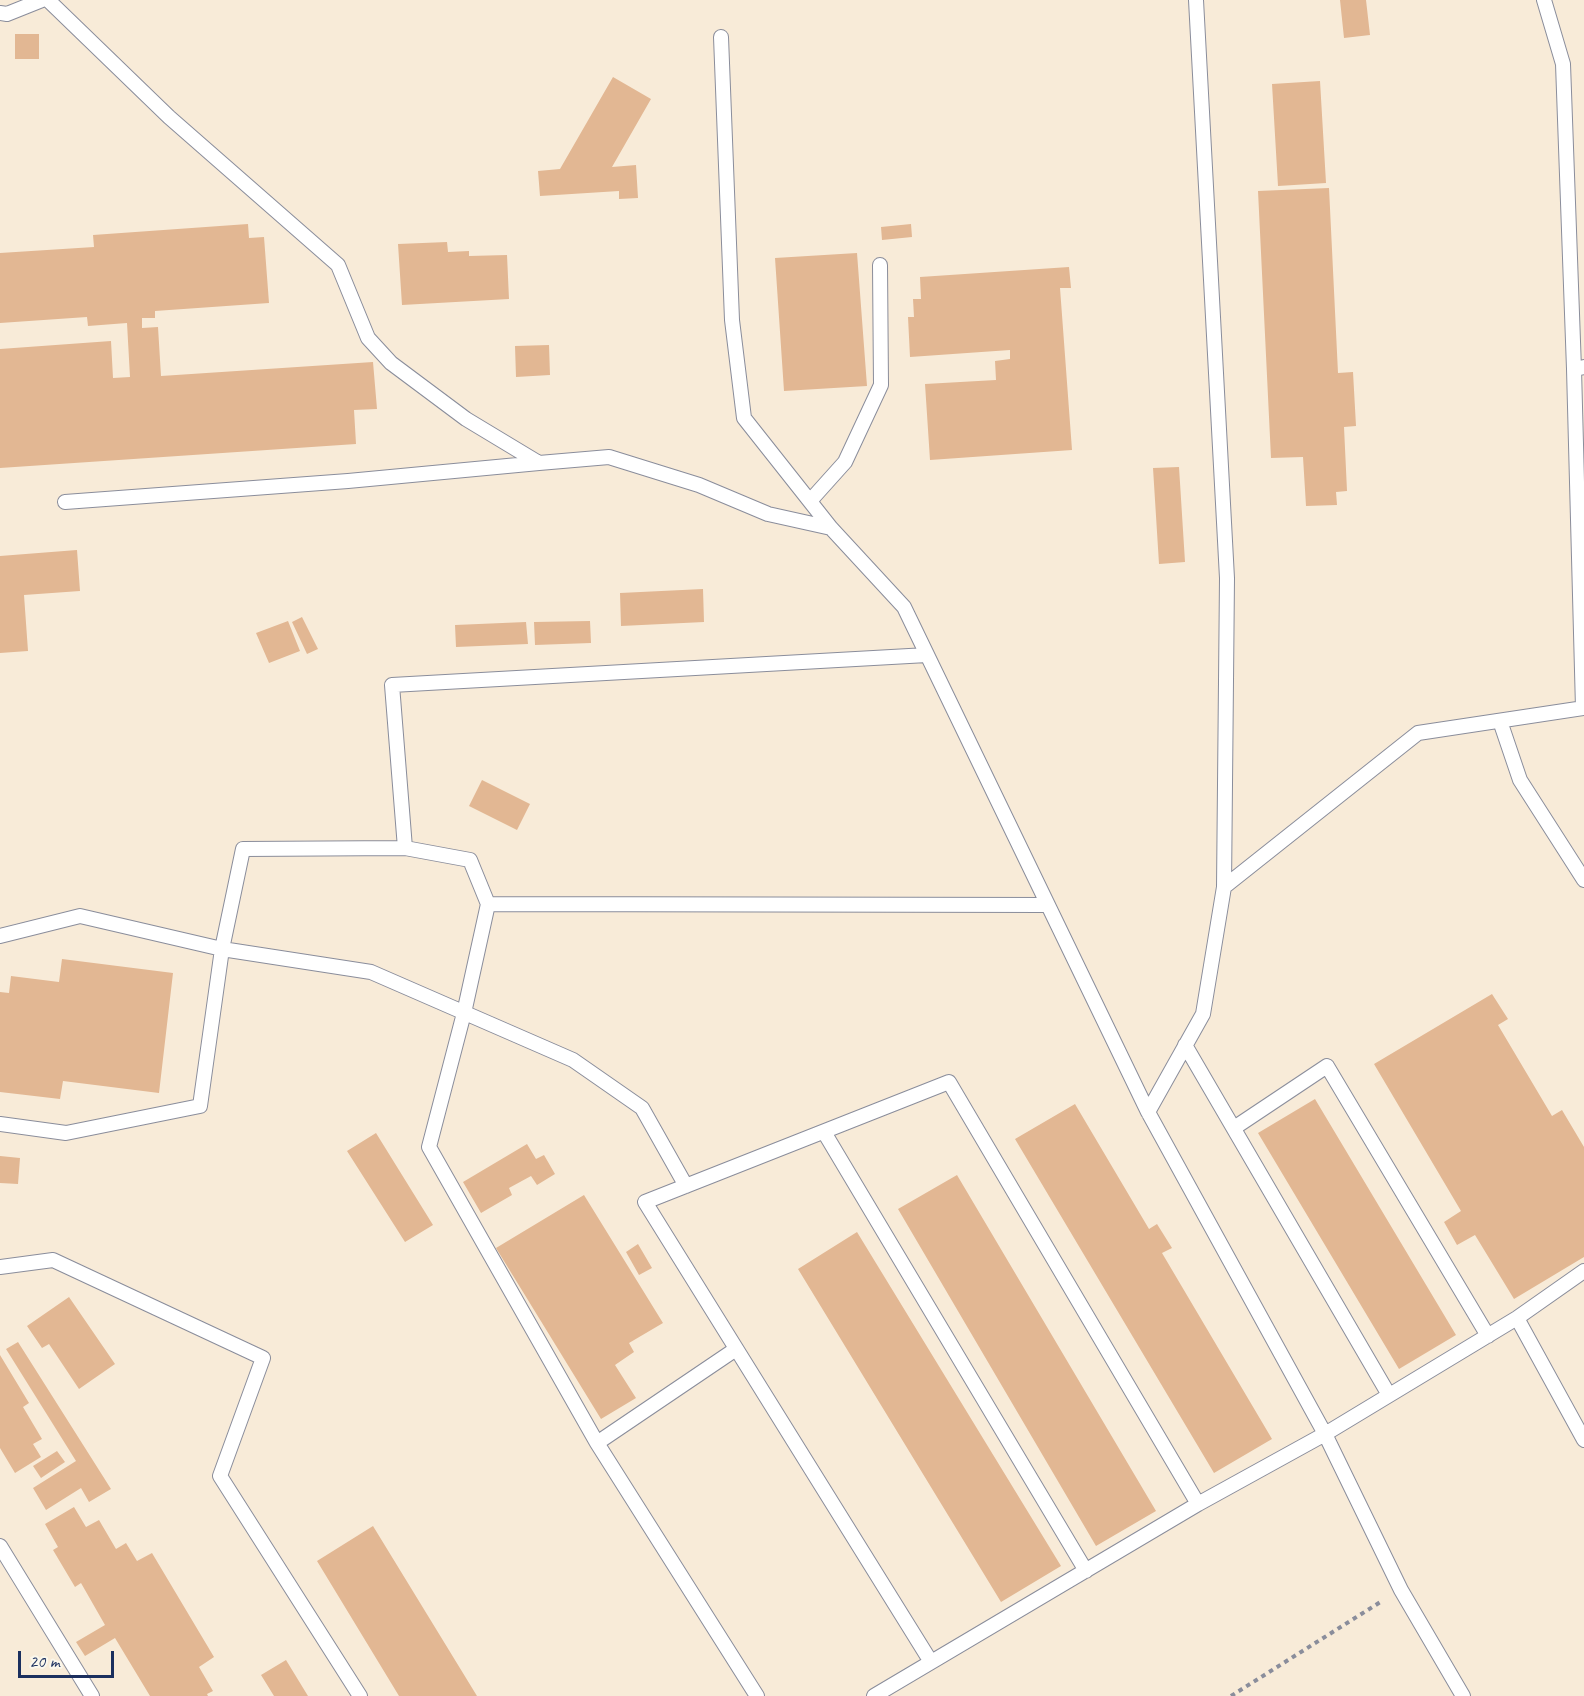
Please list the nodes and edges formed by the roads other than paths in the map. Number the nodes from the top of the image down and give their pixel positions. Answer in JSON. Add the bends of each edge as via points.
{"nodes":[{"id":1,"x":42,"y":0,"type":"edge"},
{"id":2,"x":48,"y":0,"type":"edge"},
{"id":3,"x":1196,"y":0,"type":"edge"},
{"id":4,"x":1544,"y":0,"type":"edge"},
{"id":5,"x":0,"y":13,"type":"edge"},
{"id":6,"x":721,"y":37,"type":"dead end"},
{"id":7,"x":880,"y":265,"type":"dead end"},
{"id":8,"x":1579,"y":368,"type":"edge"},
{"id":9,"x":539,"y":462,"type":"junction"},
{"id":10,"x":810,"y":501,"type":"junction"},
{"id":11,"x":65,"y":502,"type":"dead end"},
{"id":12,"x":831,"y":528,"type":"junction"},
{"id":13,"x":927,"y":655,"type":"junction"},
{"id":14,"x":1583,"y":708,"type":"edge"},
{"id":15,"x":1500,"y":721,"type":"junction"},
{"id":16,"x":405,"y":848,"type":"junction"},
{"id":17,"x":1584,"y":880,"type":"edge"},
{"id":18,"x":1224,"y":887,"type":"junction"},
{"id":19,"x":488,"y":904,"type":"junction"},
{"id":20,"x":1048,"y":905,"type":"junction"},
{"id":21,"x":0,"y":936,"type":"edge"},
{"id":22,"x":222,"y":949,"type":"junction"},
{"id":23,"x":464,"y":1013,"type":"junction"},
{"id":24,"x":1185,"y":1046,"type":"junction"},
{"id":25,"x":1148,"y":1112,"type":"junction"},
{"id":26,"x":0,"y":1124,"type":"edge"},
{"id":27,"x":1234,"y":1128,"type":"junction"},
{"id":28,"x":824,"y":1132,"type":"junction"},
{"id":29,"x":686,"y":1186,"type":"junction"},
{"id":30,"x":0,"y":1267,"type":"edge"},
{"id":31,"x":1584,"y":1271,"type":"edge"},
{"id":32,"x":1517,"y":1318,"type":"junction"},
{"id":33,"x":1488,"y":1335,"type":"junction"},
{"id":34,"x":736,"y":1349,"type":"junction"},
{"id":35,"x":1389,"y":1395,"type":"junction"},
{"id":36,"x":1325,"y":1434,"type":"junction"},
{"id":37,"x":1584,"y":1440,"type":"edge"},
{"id":38,"x":597,"y":1443,"type":"junction"},
{"id":39,"x":1198,"y":1504,"type":"junction"},
{"id":40,"x":0,"y":1546,"type":"edge"},
{"id":41,"x":1086,"y":1570,"type":"junction"},
{"id":42,"x":931,"y":1662,"type":"junction"},
{"id":43,"x":92,"y":1696,"type":"edge"},
{"id":44,"x":360,"y":1696,"type":"edge"},
{"id":45,"x":757,"y":1696,"type":"edge"},
{"id":46,"x":874,"y":1696,"type":"edge"},
{"id":47,"x":1463,"y":1696,"type":"edge"}],
"edges":[{"from":1,"to":5,"type":"lane","via":[[7,14]]},
{"from":2,"to":9,"type":"lane","via":[[169,117],[338,264],[368,338],[391,363],[466,419]]},
{"from":3,"to":18,"type":"lane","via":[[1227,578]]},
{"from":4,"to":8,"type":"lane","via":[[1563,64]]},
{"from":6,"to":10,"type":"lane","via":[[732,320],[744,418]]},
{"from":7,"to":10,"type":"lane","via":[[881,385],[845,462]]},
{"from":8,"to":14,"type":"lane"},
{"from":9,"to":11,"type":"lane"},
{"from":9,"to":12,"type":"lane","via":[[609,457],[699,485],[768,514]]},
{"from":10,"to":12,"type":"lane"},
{"from":12,"to":13,"type":"lane","via":[[904,607]]},
{"from":13,"to":16,"type":"lane","via":[[392,685]]},
{"from":13,"to":20,"type":"lane"},
{"from":14,"to":15,"type":"lane"},
{"from":15,"to":17,"type":"lane","via":[[1520,780]]},
{"from":15,"to":18,"type":"lane","via":[[1418,733]]},
{"from":16,"to":19,"type":"lane","via":[[470,860]]},
{"from":16,"to":22,"type":"lane","via":[[243,849]]},
{"from":18,"to":24,"type":"lane","via":[[1203,1014]]},
{"from":19,"to":20,"type":"lane"},
{"from":19,"to":23,"type":"lane"},
{"from":20,"to":25,"type":"lane"},
{"from":21,"to":22,"type":"lane","via":[[80,916]]},
{"from":22,"to":23,"type":"lane","via":[[371,972]]},
{"from":22,"to":26,"type":"lane","via":[[200,1106],[66,1133]]},
{"from":23,"to":29,"type":"lane","via":[[573,1060],[642,1108]]},
{"from":23,"to":38,"type":"lane","via":[[429,1147]]},
{"from":24,"to":25,"type":"lane"},
{"from":24,"to":27,"type":"lane"},
{"from":25,"to":36,"type":"lane"},
{"from":27,"to":33,"type":"lane","via":[[1327,1066]]},
{"from":27,"to":35,"type":"lane"},
{"from":28,"to":29,"type":"lane"},
{"from":28,"to":39,"type":"lane","via":[[949,1082]]},
{"from":28,"to":41,"type":"lane"},
{"from":29,"to":34,"type":"lane","via":[[645,1202]]},
{"from":30,"to":44,"type":"lane","via":[[53,1260],[263,1358],[220,1476]]},
{"from":31,"to":32,"type":"lane"},
{"from":32,"to":33,"type":"lane"},
{"from":32,"to":37,"type":"lane"},
{"from":33,"to":35,"type":"lane"},
{"from":34,"to":38,"type":"lane"},
{"from":34,"to":42,"type":"lane"},
{"from":35,"to":36,"type":"lane"},
{"from":36,"to":39,"type":"lane"},
{"from":36,"to":47,"type":"lane","via":[[1401,1590]]},
{"from":38,"to":45,"type":"lane"},
{"from":39,"to":41,"type":"lane"},
{"from":40,"to":43,"type":"lane"},
{"from":41,"to":42,"type":"lane"},
{"from":42,"to":46,"type":"lane"}]}
